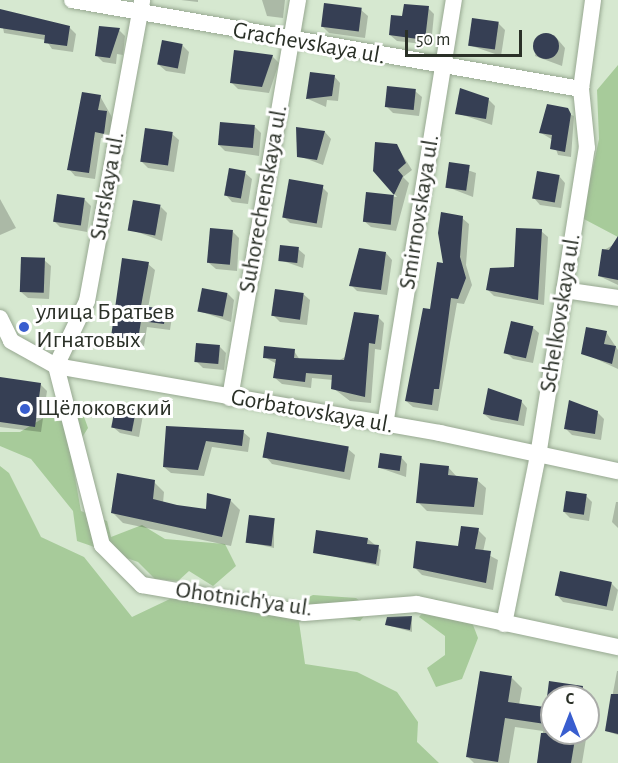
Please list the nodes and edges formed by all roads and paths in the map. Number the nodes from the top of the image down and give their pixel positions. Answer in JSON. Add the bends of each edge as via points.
{"nodes":[{"id":1,"x":72,"y":0,"type":"edge"},
{"id":2,"x":298,"y":0,"type":"edge"},
{"id":3,"x":454,"y":0,"type":"edge"},
{"id":4,"x":593,"y":0,"type":"edge"},
{"id":5,"x":141,"y":7,"type":"edge"},
{"id":6,"x":292,"y":40,"type":"junction"},
{"id":7,"x":443,"y":69,"type":"junction"},
{"id":8,"x":581,"y":89,"type":"junction"},
{"id":9,"x":564,"y":290,"type":"junction"},
{"id":10,"x":618,"y":298,"type":"edge"},
{"id":11,"x":0,"y":318,"type":"edge"},
{"id":12,"x":6,"y":342,"type":"edge"},
{"id":13,"x":56,"y":366,"type":"junction"},
{"id":14,"x":230,"y":398,"type":"junction"},
{"id":15,"x":385,"y":425,"type":"junction"},
{"id":16,"x":538,"y":456,"type":"junction"},
{"id":17,"x":618,"y":471,"type":"edge"},
{"id":18,"x":504,"y":624,"type":"junction"},
{"id":19,"x":618,"y":647,"type":"edge"}],
"edges":[{"from":1,"to":5,"type":"street","name":"Grachevskaya ul."},
{"from":2,"to":6,"type":"street","name":"Suhorechenskaya ul."},
{"from":3,"to":7,"type":"street","name":"Smirnovskaya ul."},
{"from":4,"to":8,"type":"street","name":"Schelkovskaya ul."},
{"from":5,"to":6,"type":"street","name":"Grachevskaya ul."},
{"from":5,"to":13,"type":"street","name":"Surskaya ul.","via":[[87,301]]},
{"from":6,"to":7,"type":"street","name":"Grachevskaya ul."},
{"from":6,"to":14,"type":"street","name":"Suhorechenskaya ul."},
{"from":7,"to":8,"type":"street","name":"Grachevskaya ul."},
{"from":7,"to":15,"type":"street","name":"Smirnovskaya ul."},
{"from":8,"to":9,"type":"street","name":"Schelkovskaya ul.","via":[[587,148]]},
{"from":9,"to":10,"type":"street"},
{"from":9,"to":16,"type":"street","name":"Schelkovskaya ul."},
{"from":11,"to":12,"type":"street"},
{"from":12,"to":13,"type":"street","name":"Gorbatovskaya ul."},
{"from":13,"to":14,"type":"street","name":"Gorbatovskaya ul."},
{"from":13,"to":18,"type":"street","name":"Ohotnich'ya ul.","via":[[102,545],[142,585],[304,613],[417,604]]},
{"from":14,"to":15,"type":"street","name":"Gorbatovskaya ul."},
{"from":15,"to":16,"type":"street","name":"Gorbatovskaya ul."},
{"from":16,"to":17,"type":"street","name":"Gorbatovskaya ul."},
{"from":16,"to":18,"type":"street","name":"Schelkovskaya ul."},
{"from":18,"to":19,"type":"street","name":"Ohotnich'ya ul."}]}
